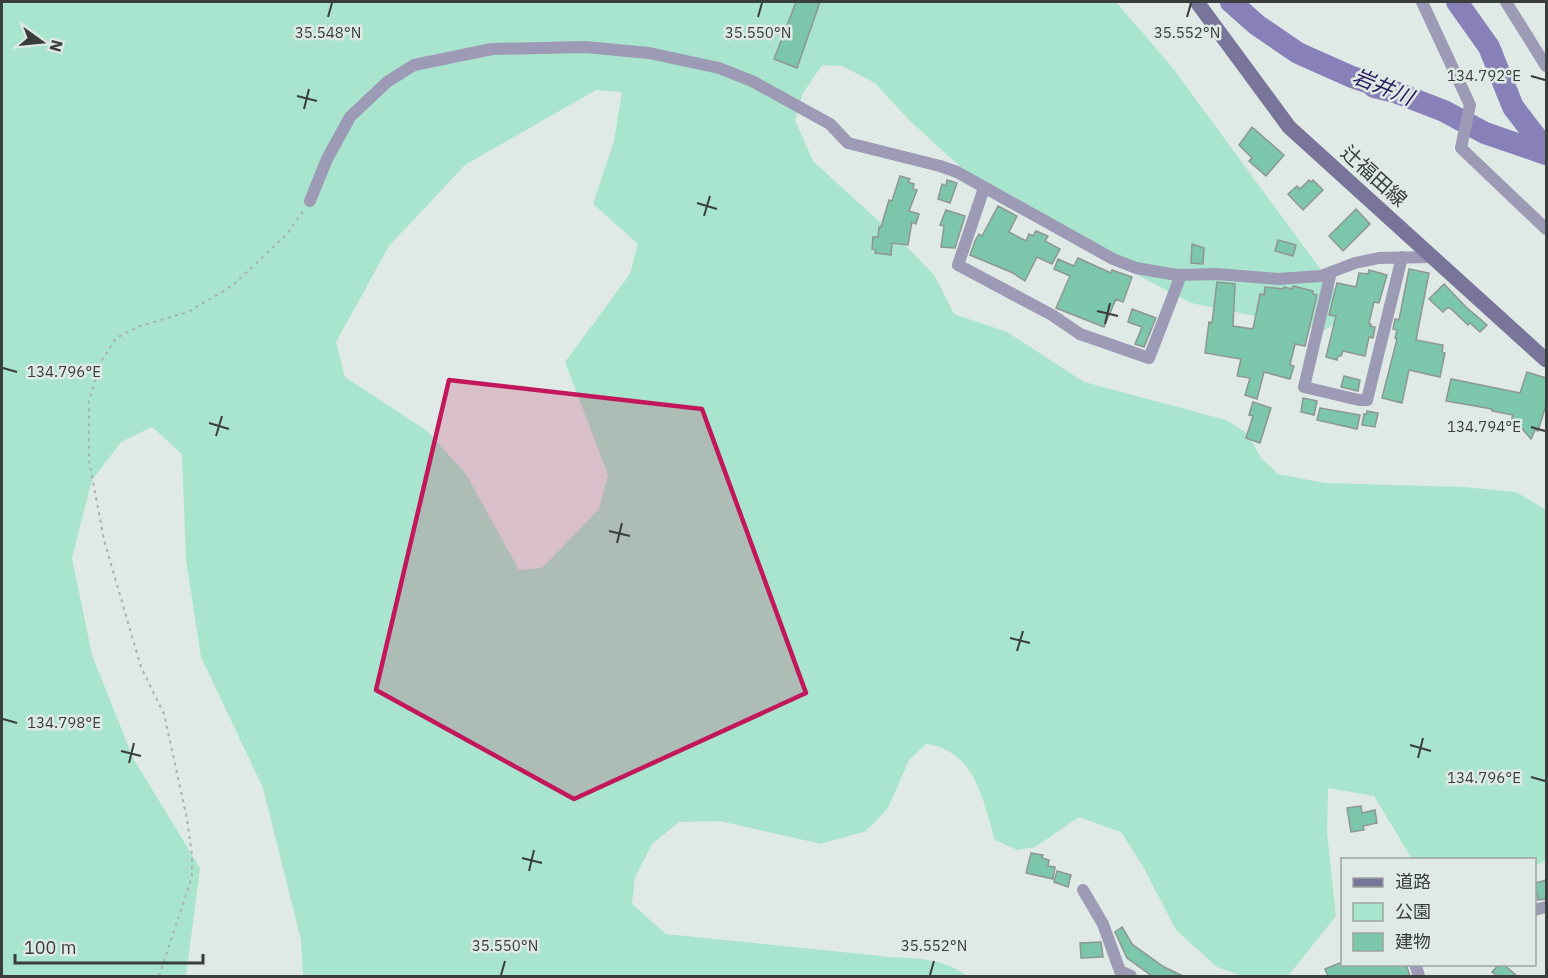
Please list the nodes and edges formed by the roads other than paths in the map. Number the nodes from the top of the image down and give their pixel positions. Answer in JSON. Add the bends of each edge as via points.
{"nodes":[{"id":1,"x":1197,"y":2,"type":"edge"},
{"id":2,"x":1422,"y":2,"type":"edge"},
{"id":3,"x":1506,"y":2,"type":"edge"},
{"id":4,"x":1546,"y":66,"type":"edge"},
{"id":5,"x":984,"y":188,"type":"junction"},
{"id":6,"x":310,"y":201,"type":"road end"},
{"id":7,"x":1546,"y":229,"type":"edge"},
{"id":8,"x":1402,"y":257,"type":"junction"},
{"id":9,"x":1431,"y":257,"type":"junction"},
{"id":10,"x":1331,"y":272,"type":"junction"},
{"id":11,"x":1181,"y":275,"type":"junction"},
{"id":12,"x":1546,"y":360,"type":"edge"},
{"id":13,"x":1083,"y":890,"type":"dead end"},
{"id":14,"x":1131,"y":976,"type":"edge"}],
"edges":[{"from":1,"to":9,"type":"main road","name":"辻福田線","via":[[1289,127]]},
{"from":2,"to":7,"type":"street","via":[[1470,105],[1461,148]]},
{"from":3,"to":4,"type":"street"},
{"from":5,"to":6,"type":"street","via":[[940,166],[848,143],[830,124],[752,81],[719,68],[649,53],[585,47],[492,50],[414,65],[387,82],[350,117]]},
{"from":5,"to":11,"type":"street","via":[[1113,259],[1136,268]]},
{"from":5,"to":11,"type":"street","via":[[957,265],[1080,334],[1149,358]]},
{"from":8,"to":9,"type":"street"},
{"from":8,"to":10,"type":"street","via":[[1355,263]]},
{"from":8,"to":10,"type":"street","via":[[1367,400],[1304,387]]},
{"from":9,"to":12,"type":"main road","name":"辻福田線"},
{"from":10,"to":11,"type":"street","via":[[1278,279]]},
{"from":13,"to":14,"type":"street","via":[[1103,924],[1120,971]]}]}
